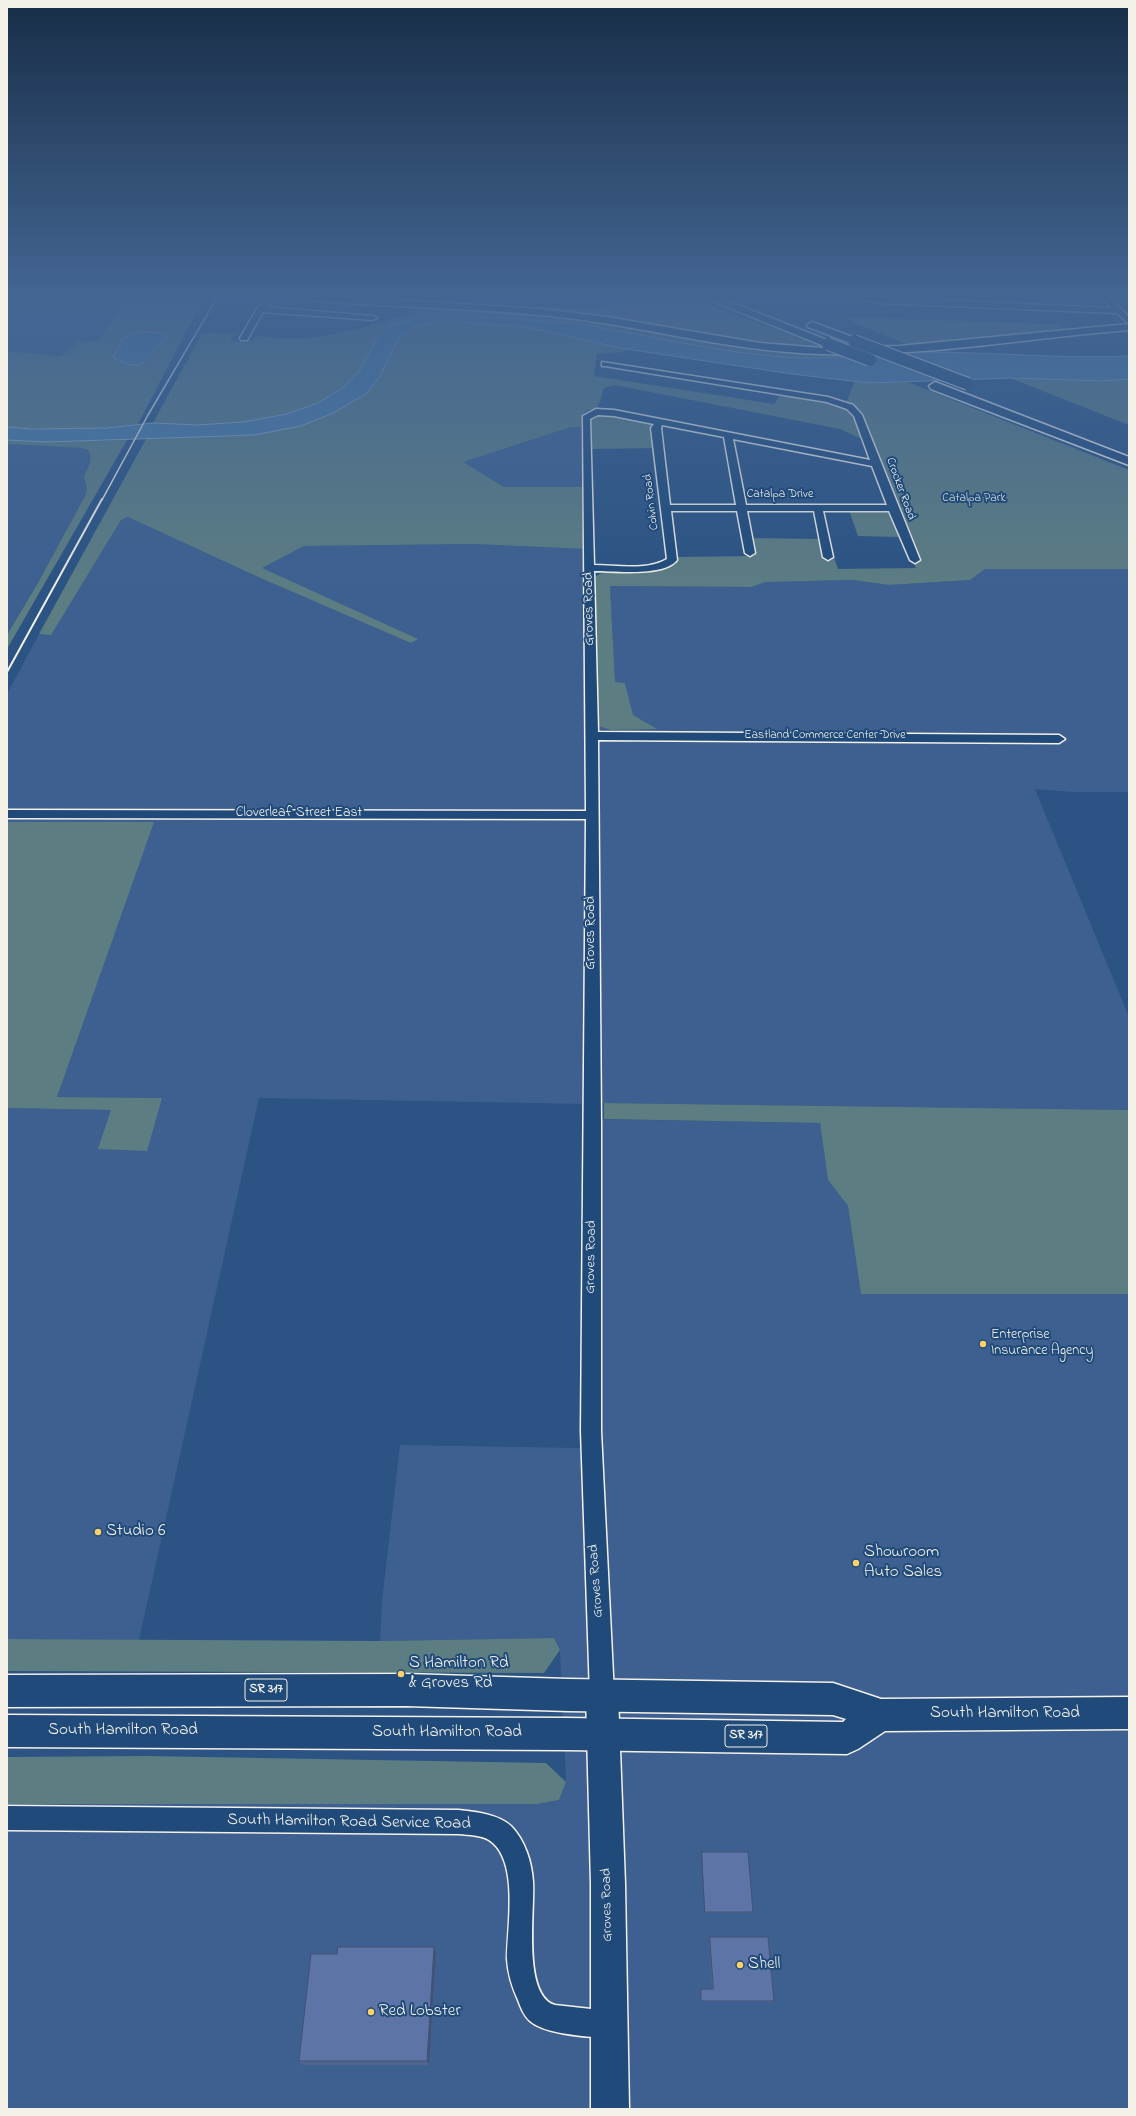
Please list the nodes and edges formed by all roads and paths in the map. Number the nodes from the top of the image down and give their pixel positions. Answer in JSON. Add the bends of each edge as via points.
{"nodes":[{"id":1,"x":795,"y":395,"type":"edge"},
{"id":2,"x":958,"y":395,"type":"edge"},
{"id":3,"x":660,"y":422,"type":"junction"},
{"id":4,"x":728,"y":435,"type":"junction"},
{"id":5,"x":1129,"y":461,"type":"edge"},
{"id":6,"x":877,"y":464,"type":"junction"},
{"id":7,"x":666,"y":508,"type":"junction"},
{"id":8,"x":742,"y":508,"type":"junction"},
{"id":9,"x":818,"y":508,"type":"junction"},
{"id":10,"x":893,"y":508,"type":"junction"},
{"id":11,"x":750,"y":554,"type":"dead end"},
{"id":12,"x":828,"y":556,"type":"dead end"},
{"id":13,"x":915,"y":560,"type":"dead end"},
{"id":14,"x":590,"y":568,"type":"junction"},
{"id":15,"x":592,"y":736,"type":"junction"},
{"id":16,"x":1059,"y":739,"type":"dead end"},
{"id":17,"x":7,"y":814,"type":"edge"},
{"id":18,"x":591,"y":815,"type":"junction"},
{"id":19,"x":7,"y":1691,"type":"edge"},
{"id":20,"x":602,"y":1695,"type":"junction"},
{"id":21,"x":1129,"y":1713,"type":"edge"},
{"id":22,"x":881,"y":1715,"type":"junction"},
{"id":23,"x":7,"y":1731,"type":"edge"},
{"id":24,"x":604,"y":1735,"type":"junction"},
{"id":25,"x":7,"y":1818,"type":"edge"},
{"id":26,"x":609,"y":2024,"type":"junction"},
{"id":27,"x":610,"y":2109,"type":"edge"}],
"edges":[{"from":1,"to":6,"type":"street","name":"Crocker Road","via":[[828,400],[850,407],[858,416]]},
{"from":2,"to":5,"type":"main road"},
{"from":3,"to":4,"type":"street"},
{"from":3,"to":7,"type":"street","name":"Colvin Road","via":[[656,428]]},
{"from":3,"to":14,"type":"street","name":"Groves Road","via":[[596,412],[586,418]]},
{"from":4,"to":6,"type":"street"},
{"from":4,"to":8,"type":"street"},
{"from":6,"to":10,"type":"street","name":"Crocker Road"},
{"from":7,"to":8,"type":"street","name":"Catalpa Drive"},
{"from":7,"to":14,"type":"street","name":"Colvin Road","via":[[672,560],[668,564],[653,567]]},
{"from":8,"to":9,"type":"street","name":"Catalpa Drive"},
{"from":8,"to":11,"type":"street"},
{"from":9,"to":10,"type":"street","name":"Catalpa Drive"},
{"from":9,"to":12,"type":"street"},
{"from":10,"to":13,"type":"street","name":"Crocker Road"},
{"from":14,"to":15,"type":"street","name":"Groves Road"},
{"from":15,"to":16,"type":"street","name":"Eastland Commerce Center Drive"},
{"from":15,"to":18,"type":"street","name":"Groves Road"},
{"from":17,"to":18,"type":"street","name":"Cloverleaf Street East"},
{"from":18,"to":20,"type":"street","name":"Groves Road","via":[[591,1431]]},
{"from":19,"to":20,"type":"main road","name":"South Hamilton Road","number":"SR 317","via":[[399,1690]]},
{"from":20,"to":22,"type":"main road","name":"South Hamilton Road","number":"SR 317","via":[[833,1699]]},
{"from":20,"to":24,"type":"main road","name":"Groves Road"},
{"from":21,"to":22,"type":"main road","name":"South Hamilton Road","number":"SR 317"},
{"from":22,"to":24,"type":"main road","name":"South Hamilton Road","number":"SR 317","via":[[847,1738]]},
{"from":23,"to":24,"type":"main road","name":"South Hamilton Road","number":"SR 317"},
{"from":24,"to":26,"type":"main road","name":"Groves Road"},
{"from":25,"to":26,"type":"street","name":"South Hamilton Road Service Road","via":[[459,1822],[486,1826],[503,1835],[514,1850],[521,1884],[522,1975],[531,2000],[539,2012],[550,2017]]},
{"from":26,"to":27,"type":"main road","name":"Groves Road"}]}
